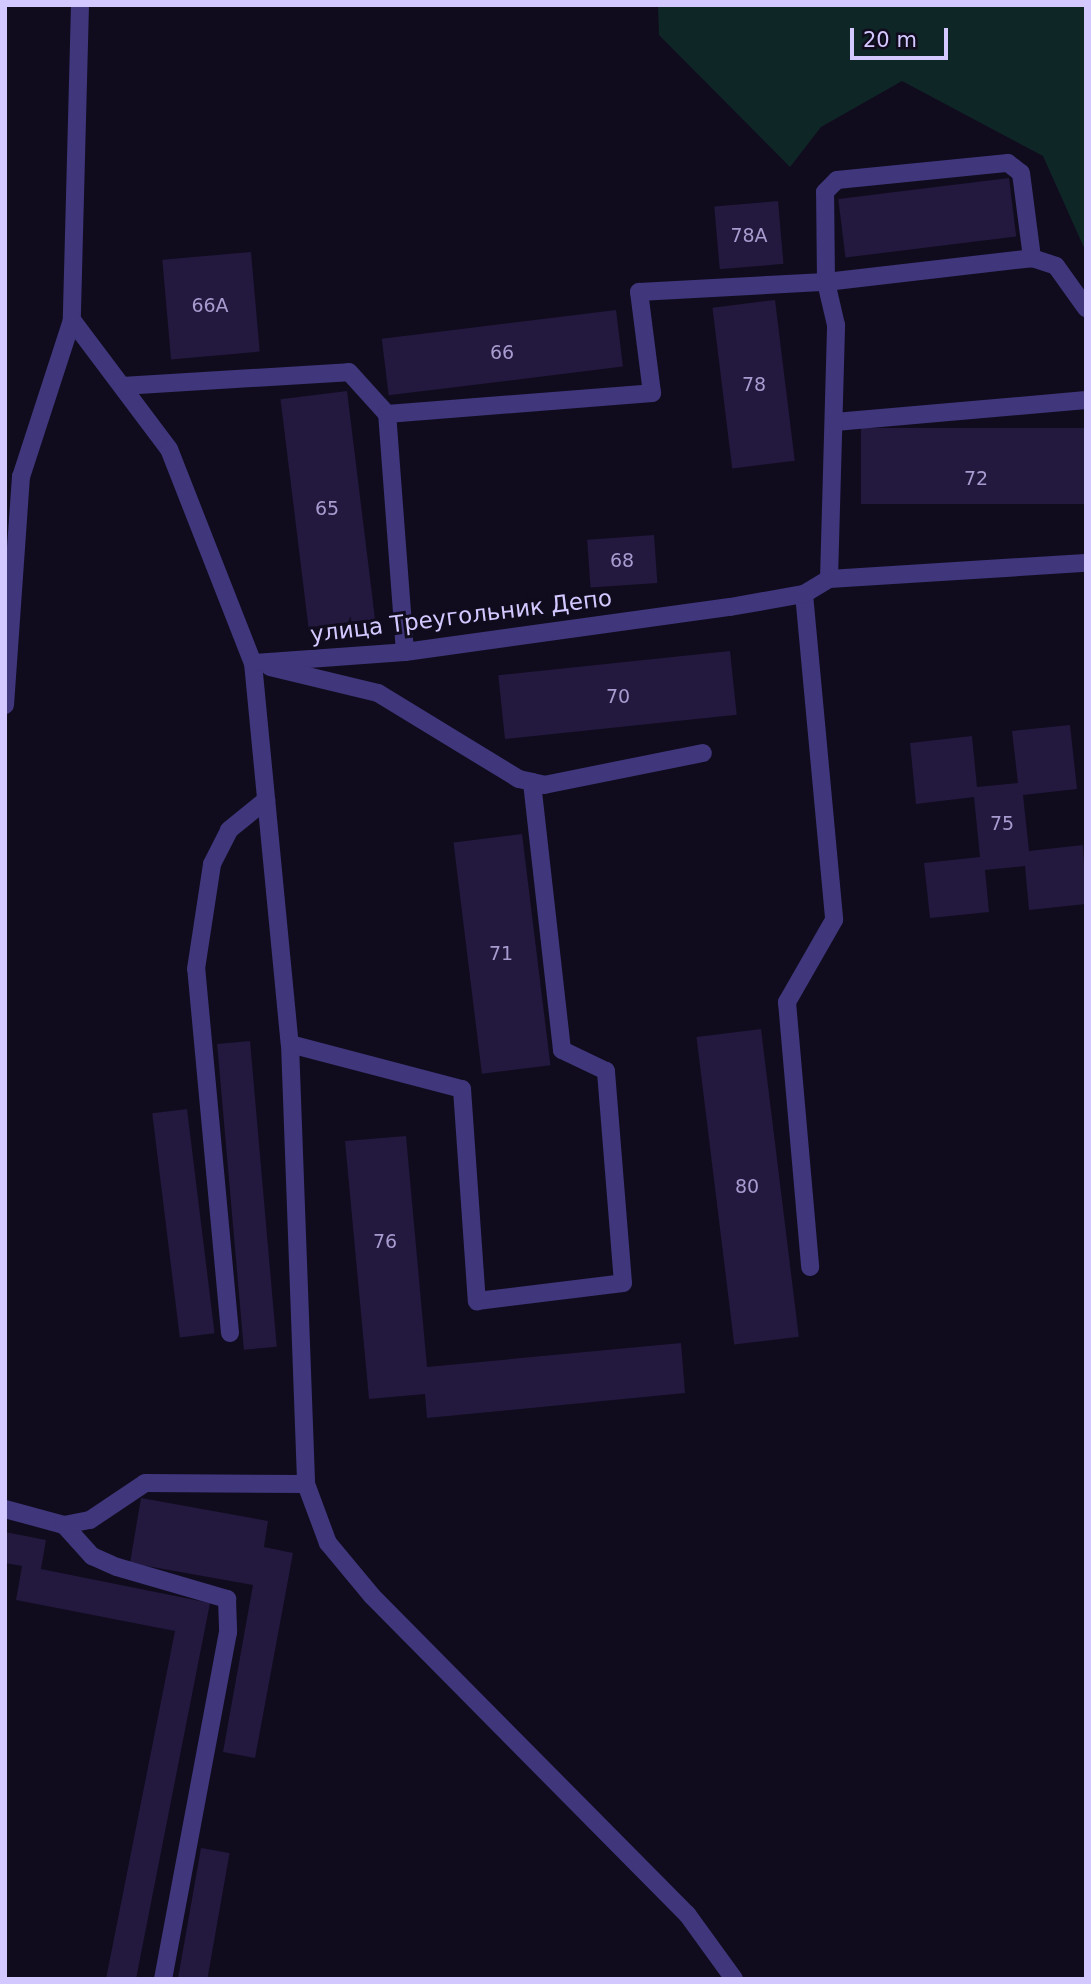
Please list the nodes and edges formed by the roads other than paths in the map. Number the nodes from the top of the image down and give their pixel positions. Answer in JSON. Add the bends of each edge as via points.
{"nodes":[{"id":1,"x":80,"y":5,"type":"edge"},
{"id":2,"x":1032,"y":258,"type":"junction"},
{"id":3,"x":826,"y":282,"type":"junction"},
{"id":4,"x":1086,"y":308,"type":"edge"},
{"id":5,"x":72,"y":320,"type":"junction"},
{"id":6,"x":122,"y":386,"type":"junction"},
{"id":7,"x":1086,"y":400,"type":"edge"},
{"id":8,"x":387,"y":414,"type":"junction"},
{"id":9,"x":835,"y":422,"type":"junction"},
{"id":10,"x":1086,"y":563,"type":"edge"},
{"id":11,"x":830,"y":579,"type":"junction"},
{"id":12,"x":804,"y":594,"type":"junction"},
{"id":13,"x":405,"y":652,"type":"junction"},
{"id":14,"x":253,"y":663,"type":"junction"},
{"id":15,"x":5,"y":705,"type":"edge"},
{"id":16,"x":704,"y":753,"type":"dead end"},
{"id":17,"x":532,"y":782,"type":"junction"},
{"id":18,"x":266,"y":800,"type":"junction"},
{"id":19,"x":290,"y":1044,"type":"junction"},
{"id":20,"x":810,"y":1267,"type":"dead end"},
{"id":21,"x":230,"y":1333,"type":"dead end"},
{"id":22,"x":306,"y":1484,"type":"junction"},
{"id":23,"x":5,"y":1509,"type":"edge"},
{"id":24,"x":64,"y":1525,"type":"junction"},
{"id":25,"x":163,"y":1979,"type":"edge"},
{"id":26,"x":734,"y":1979,"type":"edge"}],
"edges":[{"from":1,"to":5,"type":"street"},
{"from":2,"to":3,"type":"street"},
{"from":2,"to":3,"type":"street","via":[[1021,173],[1008,163],[837,180],[821,202]]},
{"from":2,"to":4,"type":"street","via":[[1056,267]]},
{"from":3,"to":8,"type":"street","via":[[639,292],[652,393]]},
{"from":3,"to":9,"type":"street","via":[[836,325]]},
{"from":5,"to":6,"type":"street"},
{"from":5,"to":15,"type":"street","via":[[21,477]]},
{"from":6,"to":8,"type":"street","via":[[349,372]]},
{"from":6,"to":14,"type":"street","via":[[169,449]]},
{"from":7,"to":9,"type":"street"},
{"from":8,"to":13,"type":"street"},
{"from":9,"to":11,"type":"street"},
{"from":10,"to":11,"type":"street"},
{"from":11,"to":12,"type":"street","name":"улица Треугольник Депо"},
{"from":12,"to":13,"type":"street","name":"улица Треугольник Депо"},
{"from":12,"to":20,"type":"street","via":[[834,920],[787,1002]]},
{"from":13,"to":14,"type":"street","name":"улица Треугольник Депо"},
{"from":14,"to":17,"type":"street","via":[[378,693]]},
{"from":14,"to":18,"type":"street"},
{"from":16,"to":17,"type":"street","via":[[544,785]]},
{"from":17,"to":19,"type":"street","via":[[562,1049],[606,1071],[623,1283],[477,1301],[462,1088]]},
{"from":18,"to":19,"type":"street"},
{"from":18,"to":21,"type":"street","via":[[229,830],[212,864],[196,970]]},
{"from":19,"to":22,"type":"street"},
{"from":22,"to":24,"type":"street","via":[[145,1483],[90,1520]]},
{"from":22,"to":26,"type":"street","via":[[328,1543],[372,1596],[687,1914]]},
{"from":23,"to":24,"type":"street"},
{"from":24,"to":25,"type":"street","via":[[92,1556],[213,1592],[227,1599],[231,1612]]}]}
